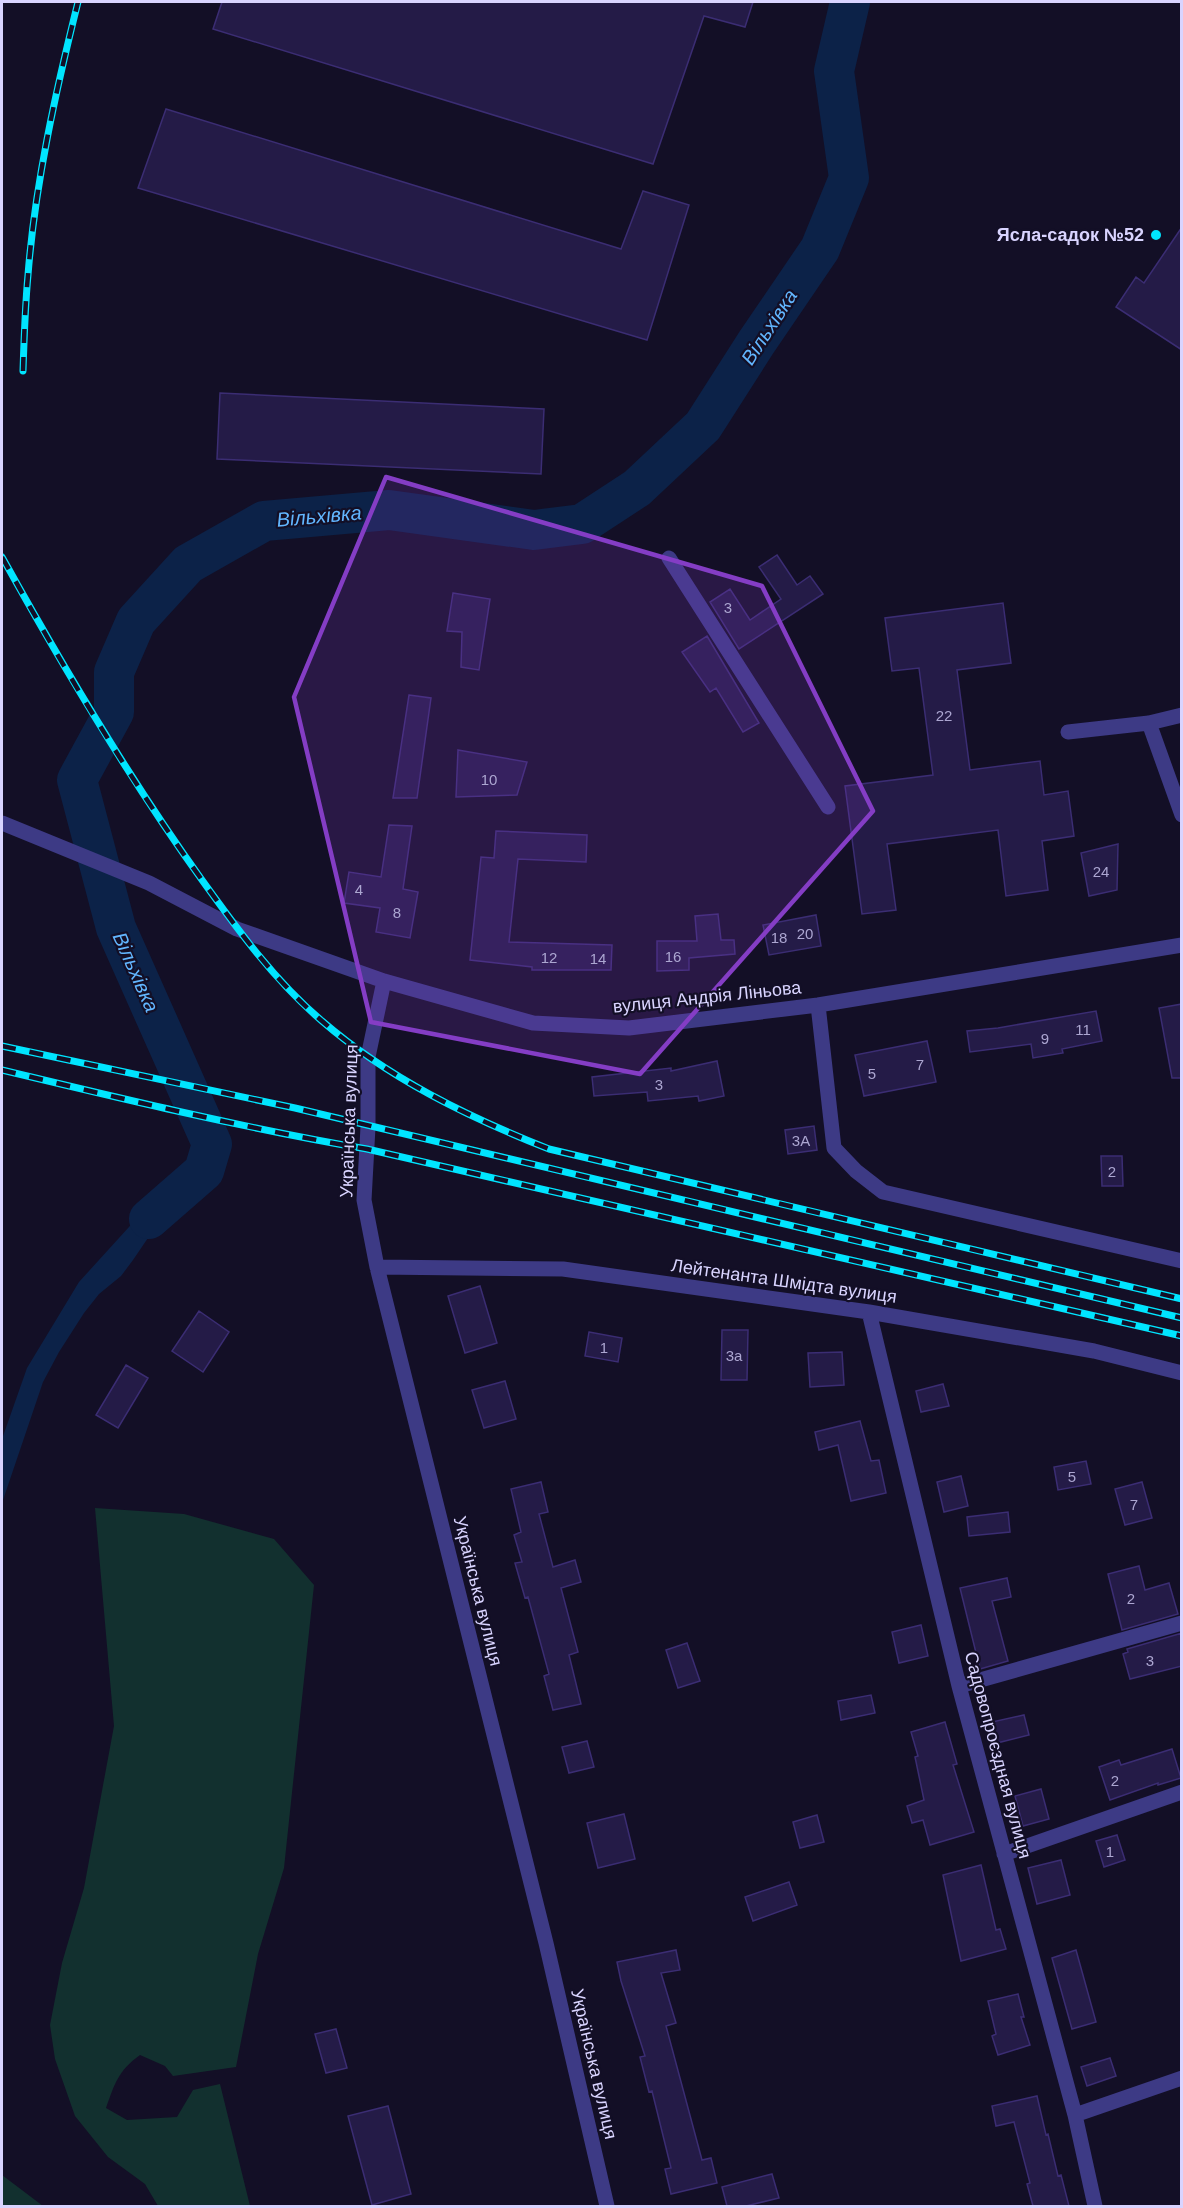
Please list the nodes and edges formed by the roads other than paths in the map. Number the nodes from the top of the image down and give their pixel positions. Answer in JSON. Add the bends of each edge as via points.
{"nodes":[{"id":1,"x":669,"y":558,"type":"dead end"},
{"id":2,"x":1182,"y":714,"type":"edge"},
{"id":3,"x":1149,"y":723,"type":"junction"},
{"id":4,"x":1068,"y":732,"type":"dead end"},
{"id":5,"x":828,"y":807,"type":"dead end"},
{"id":6,"x":1182,"y":815,"type":"edge"},
{"id":7,"x":2,"y":823,"type":"edge"},
{"id":8,"x":1182,"y":945,"type":"edge"},
{"id":9,"x":384,"y":981,"type":"junction"},
{"id":10,"x":818,"y":1005,"type":"junction"},
{"id":11,"x":1182,"y":1261,"type":"edge"},
{"id":12,"x":377,"y":1267,"type":"junction"},
{"id":13,"x":869,"y":1312,"type":"junction"},
{"id":14,"x":1182,"y":1373,"type":"edge"},
{"id":15,"x":1182,"y":1623,"type":"edge"},
{"id":16,"x":959,"y":1686,"type":"junction"},
{"id":17,"x":1182,"y":1792,"type":"edge"},
{"id":18,"x":1004,"y":1854,"type":"junction"},
{"id":19,"x":1182,"y":2078,"type":"edge"},
{"id":20,"x":1076,"y":2115,"type":"junction"},
{"id":21,"x":606,"y":2206,"type":"edge"},
{"id":22,"x":1095,"y":2206,"type":"edge"}],
"edges":[{"from":1,"to":5,"type":"street"},
{"from":2,"to":3,"type":"street"},
{"from":3,"to":4,"type":"street"},
{"from":3,"to":6,"type":"street"},
{"from":7,"to":9,"type":"street","name":"вулиця Андрія Ліньова","via":[[149,883],[237,929]]},
{"from":8,"to":10,"type":"street","name":"вулиця Андрія Ліньова"},
{"from":9,"to":10,"type":"street","name":"вулиця Андрія Ліньова","via":[[533,1023],[629,1028]]},
{"from":9,"to":12,"type":"street","name":"Українська вулиця","via":[[368,1057],[364,1200]]},
{"from":10,"to":11,"type":"street","via":[[834,1148],[882,1192]]},
{"from":12,"to":13,"type":"street","name":"Лейтенанта Шмідта вулиця","via":[[563,1269]]},
{"from":12,"to":21,"type":"street","name":"Українська вулиця","via":[[546,1943]]},
{"from":13,"to":14,"type":"street","name":"Лейтенанта Шмідта вулиця","via":[[1094,1351]]},
{"from":13,"to":16,"type":"street","name":"Садовопроєздная вулиця"},
{"from":15,"to":16,"type":"street"},
{"from":16,"to":18,"type":"street","name":"Садовопроєздная вулиця"},
{"from":17,"to":18,"type":"street"},
{"from":18,"to":20,"type":"street","name":"Садовопроєздная вулиця"},
{"from":19,"to":20,"type":"street"},
{"from":20,"to":22,"type":"street","name":"Садовопроєздная вулиця"}]}
